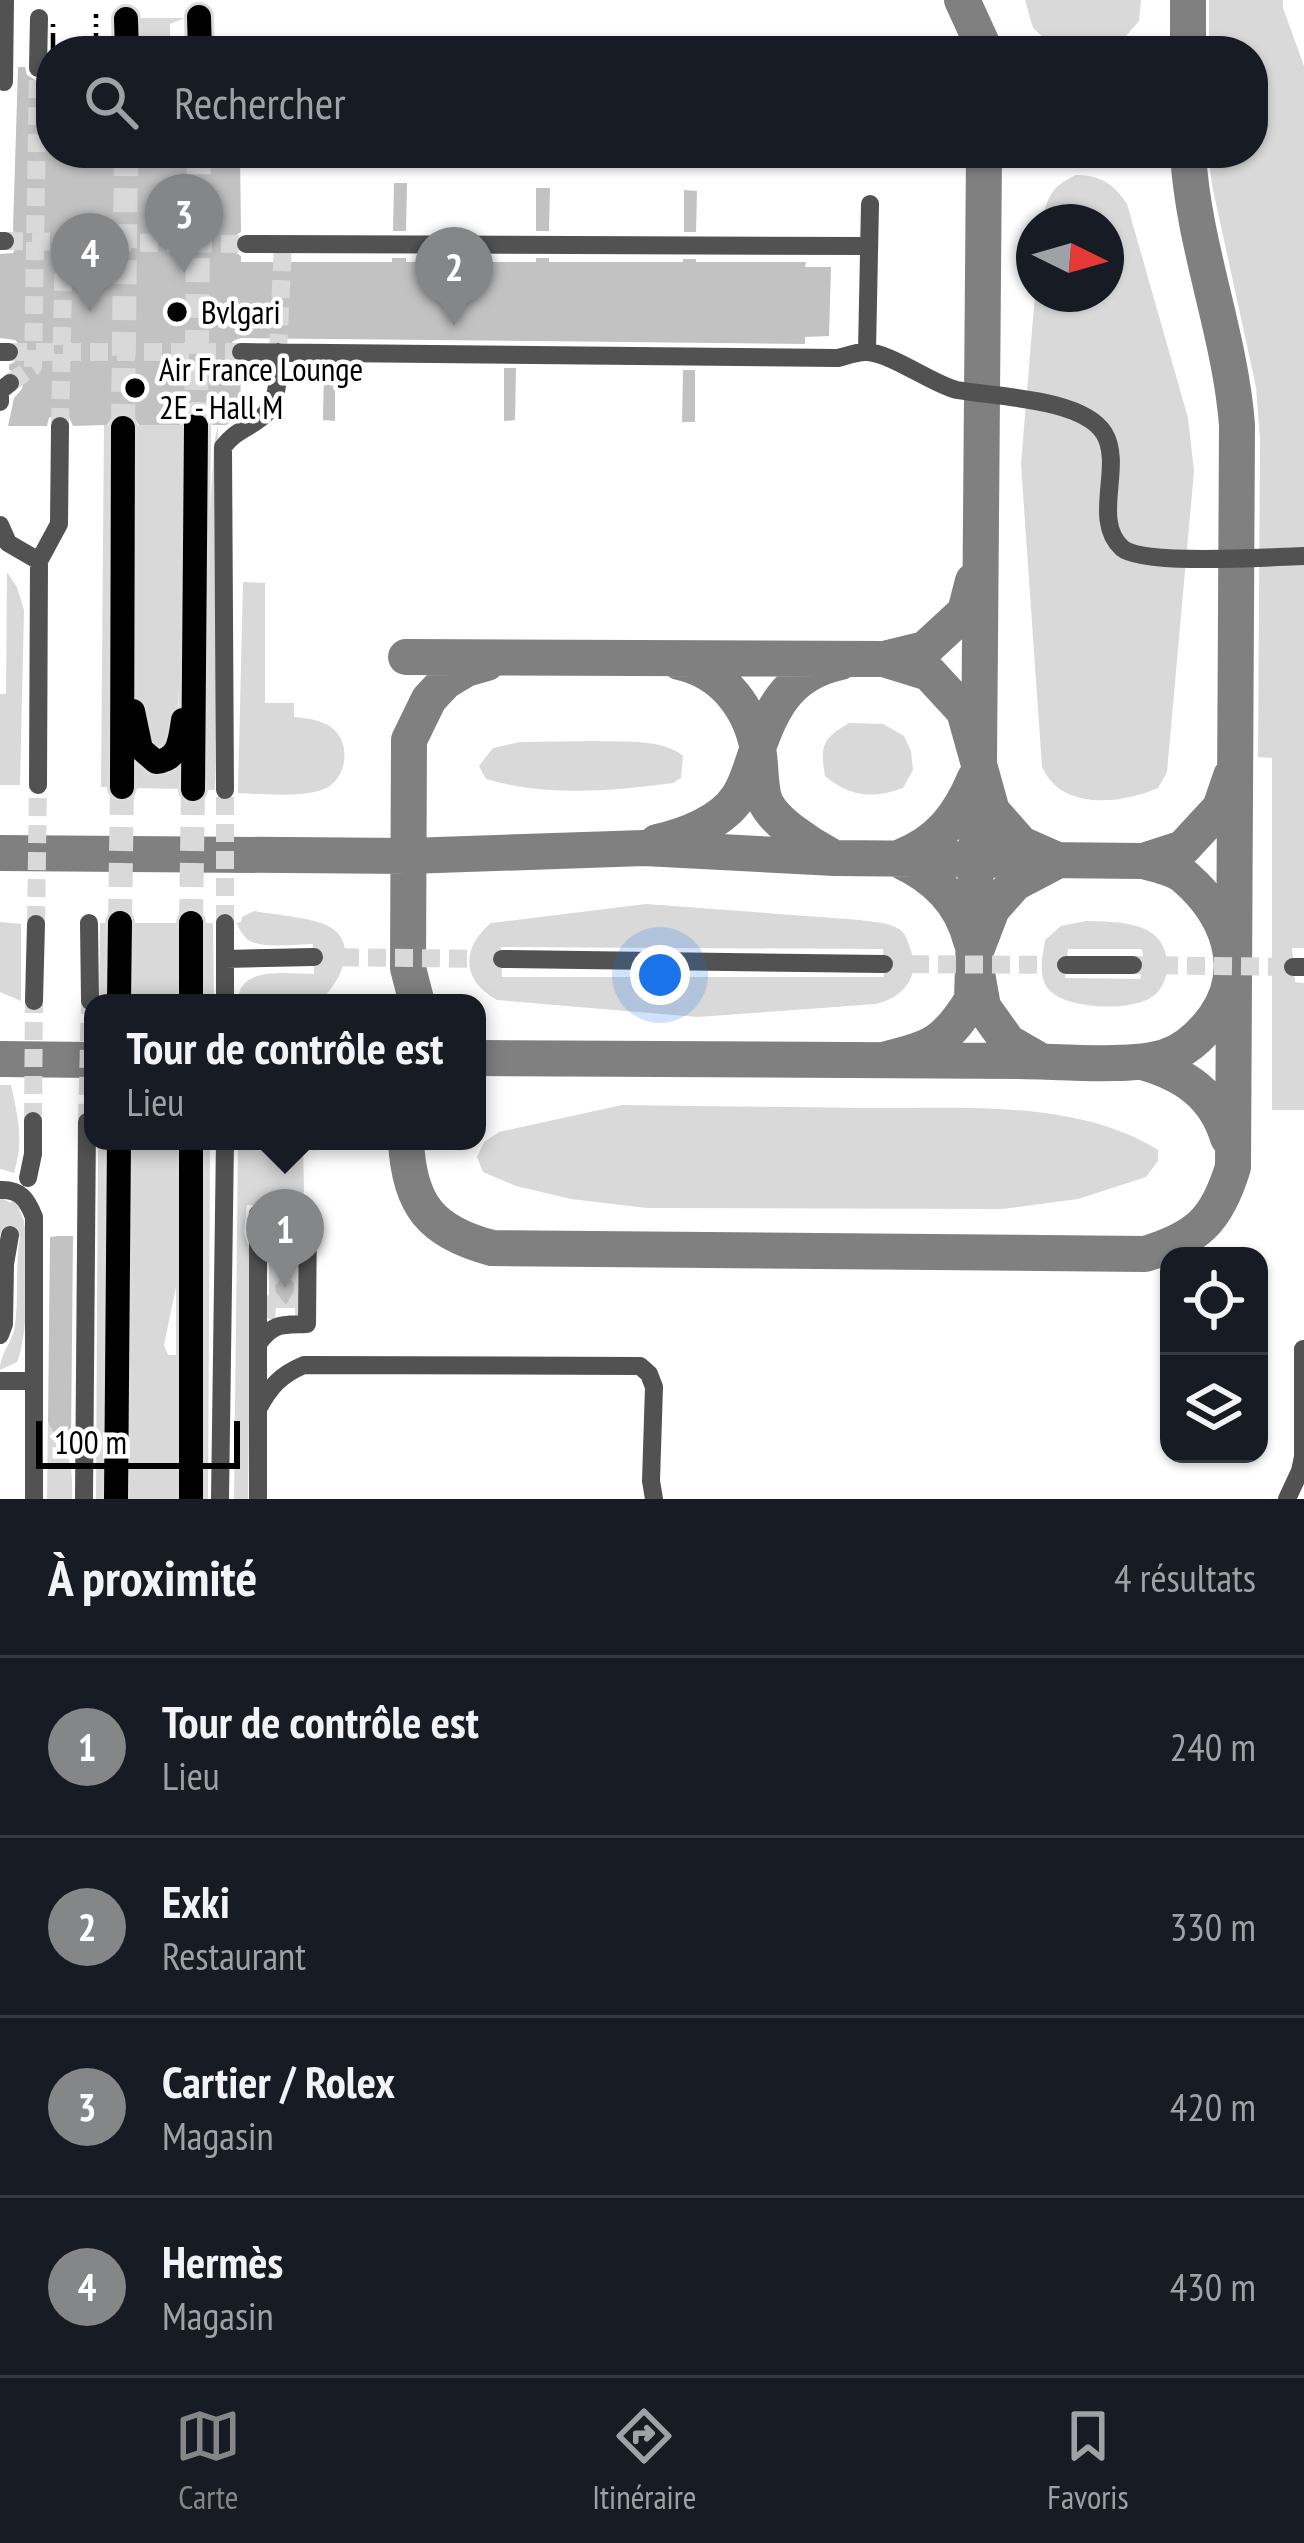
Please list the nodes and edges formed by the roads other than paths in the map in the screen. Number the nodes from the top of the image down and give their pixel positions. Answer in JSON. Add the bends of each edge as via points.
{"nodes":[{"id":1,"x":5,"y":0,"type":"edge"},
{"id":2,"x":199,"y":17,"type":"dead end"},
{"id":3,"x":39,"y":18,"type":"dead end"},
{"id":4,"x":126,"y":19,"type":"dead end"},
{"id":5,"x":39,"y":36,"type":"edge"},
{"id":6,"x":127,"y":36,"type":"edge"},
{"id":7,"x":200,"y":36,"type":"edge"},
{"id":8,"x":4,"y":82,"type":"dead end"},
{"id":9,"x":870,"y":204,"type":"dead end"},
{"id":10,"x":246,"y":244,"type":"tunnel mouth"},
{"id":11,"x":869,"y":246,"type":"junction"},
{"id":12,"x":867,"y":351,"type":"junction"},
{"id":13,"x":241,"y":352,"type":"tunnel mouth"},
{"id":14,"x":278,"y":352,"type":"junction"},
{"id":15,"x":10,"y":383,"type":"dead end"},
{"id":16,"x":0,"y":402,"type":"edge"},
{"id":17,"x":60,"y":426,"type":"tunnel mouth"},
{"id":18,"x":196,"y":426,"type":"tunnel mouth"},
{"id":19,"x":123,"y":428,"type":"tunnel mouth"},
{"id":20,"x":0,"y":525,"type":"edge"},
{"id":21,"x":1304,"y":556,"type":"edge"},
{"id":22,"x":39,"y":561,"type":"junction"},
{"id":23,"x":194,"y":634,"type":"junction"},
{"id":24,"x":124,"y":674,"type":"junction"},
{"id":25,"x":38,"y":785,"type":"tunnel mouth"},
{"id":26,"x":122,"y":787,"type":"tunnel mouth"},
{"id":27,"x":193,"y":789,"type":"tunnel mouth"},
{"id":28,"x":225,"y":790,"type":"tunnel mouth"},
{"id":29,"x":89,"y":923,"type":"dead end"},
{"id":30,"x":120,"y":923,"type":"tunnel mouth"},
{"id":31,"x":190,"y":923,"type":"tunnel mouth"},
{"id":32,"x":225,"y":923,"type":"tunnel mouth"},
{"id":33,"x":36,"y":924,"type":"tunnel mouth"},
{"id":34,"x":314,"y":957,"type":"tunnel mouth"},
{"id":35,"x":225,"y":959,"type":"junction"},
{"id":36,"x":502,"y":959,"type":"tunnel mouth"},
{"id":37,"x":884,"y":964,"type":"tunnel mouth"},
{"id":38,"x":1133,"y":964,"type":"tunnel mouth"},
{"id":39,"x":1066,"y":965,"type":"tunnel mouth"},
{"id":40,"x":90,"y":994,"type":"edge"},
{"id":41,"x":119,"y":994,"type":"edge"},
{"id":42,"x":191,"y":994,"type":"edge"},
{"id":43,"x":225,"y":994,"type":"edge"},
{"id":44,"x":34,"y":1001,"type":"tunnel mouth"},
{"id":45,"x":33,"y":1121,"type":"tunnel mouth"},
{"id":46,"x":87,"y":1150,"type":"edge"},
{"id":47,"x":119,"y":1150,"type":"edge"},
{"id":48,"x":191,"y":1150,"type":"edge"},
{"id":49,"x":224,"y":1150,"type":"edge"},
{"id":50,"x":28,"y":1178,"type":"tunnel mouth"},
{"id":51,"x":0,"y":1190,"type":"edge"},
{"id":52,"x":10,"y":1235,"type":"dead end"},
{"id":53,"x":0,"y":1336,"type":"edge"},
{"id":54,"x":259,"y":1344,"type":"junction"},
{"id":55,"x":1304,"y":1349,"type":"edge"},
{"id":56,"x":0,"y":1381,"type":"edge"},
{"id":57,"x":34,"y":1381,"type":"junction"},
{"id":58,"x":258,"y":1409,"type":"junction"},
{"id":59,"x":34,"y":1499,"type":"edge"},
{"id":60,"x":84,"y":1499,"type":"edge"},
{"id":61,"x":116,"y":1499,"type":"edge"},
{"id":62,"x":191,"y":1499,"type":"edge"},
{"id":63,"x":220,"y":1499,"type":"edge"},
{"id":64,"x":259,"y":1499,"type":"edge"},
{"id":65,"x":654,"y":1499,"type":"edge"},
{"id":66,"x":1287,"y":1499,"type":"edge"}],
"edges":[{"from":1,"to":8,"type":"lane"},
{"from":2,"to":7,"type":"main road"},
{"from":3,"to":5,"type":"lane"},
{"from":4,"to":6,"type":"main road"},
{"from":9,"to":11,"type":"lane"},
{"from":10,"to":11,"type":"lane"},
{"from":11,"to":12,"type":"lane"},
{"from":12,"to":14,"type":"lane","via":[[838,358]]},
{"from":12,"to":21,"type":"lane","via":[[953,390],[1092,420],[1110,449],[1109,519],[1127,552]]},
{"from":13,"to":14,"type":"lane"},
{"from":14,"to":28,"type":"lane","via":[[272,406],[224,447]]},
{"from":15,"to":16,"type":"lane"},
{"from":17,"to":22,"type":"lane","via":[[59,524]]},
{"from":18,"to":23,"type":"main road"},
{"from":19,"to":24,"type":"main road"},
{"from":20,"to":22,"type":"lane","via":[[8,543]]},
{"from":22,"to":25,"type":"lane"},
{"from":23,"to":24,"type":"main road","via":[[172,757],[150,760],[141,749]]},
{"from":23,"to":27,"type":"main road"},
{"from":24,"to":26,"type":"main road"},
{"from":29,"to":40,"type":"lane"},
{"from":30,"to":41,"type":"main road"},
{"from":31,"to":42,"type":"main road"},
{"from":32,"to":35,"type":"lane"},
{"from":33,"to":44,"type":"lane"},
{"from":34,"to":35,"type":"lane"},
{"from":35,"to":43,"type":"lane"},
{"from":36,"to":37,"type":"lane"},
{"from":38,"to":39,"type":"lane"},
{"from":45,"to":50,"type":"lane"},
{"from":46,"to":60,"type":"lane"},
{"from":47,"to":61,"type":"main road"},
{"from":48,"to":62,"type":"main road"},
{"from":49,"to":63,"type":"lane"},
{"from":51,"to":57,"type":"lane","via":[[27,1199],[34,1217]]},
{"from":52,"to":53,"type":"lane"},
{"from":54,"to":54,"type":"lane","via":[[268,1329],[307,1324],[308,1212],[258,1214]]},
{"from":54,"to":58,"type":"lane"},
{"from":55,"to":66,"type":"lane","via":[[1303,1457]]},
{"from":56,"to":57,"type":"lane"},
{"from":57,"to":59,"type":"lane"},
{"from":58,"to":64,"type":"lane"},
{"from":58,"to":65,"type":"lane","via":[[282,1375],[304,1365],[640,1366],[654,1387]]}]}
